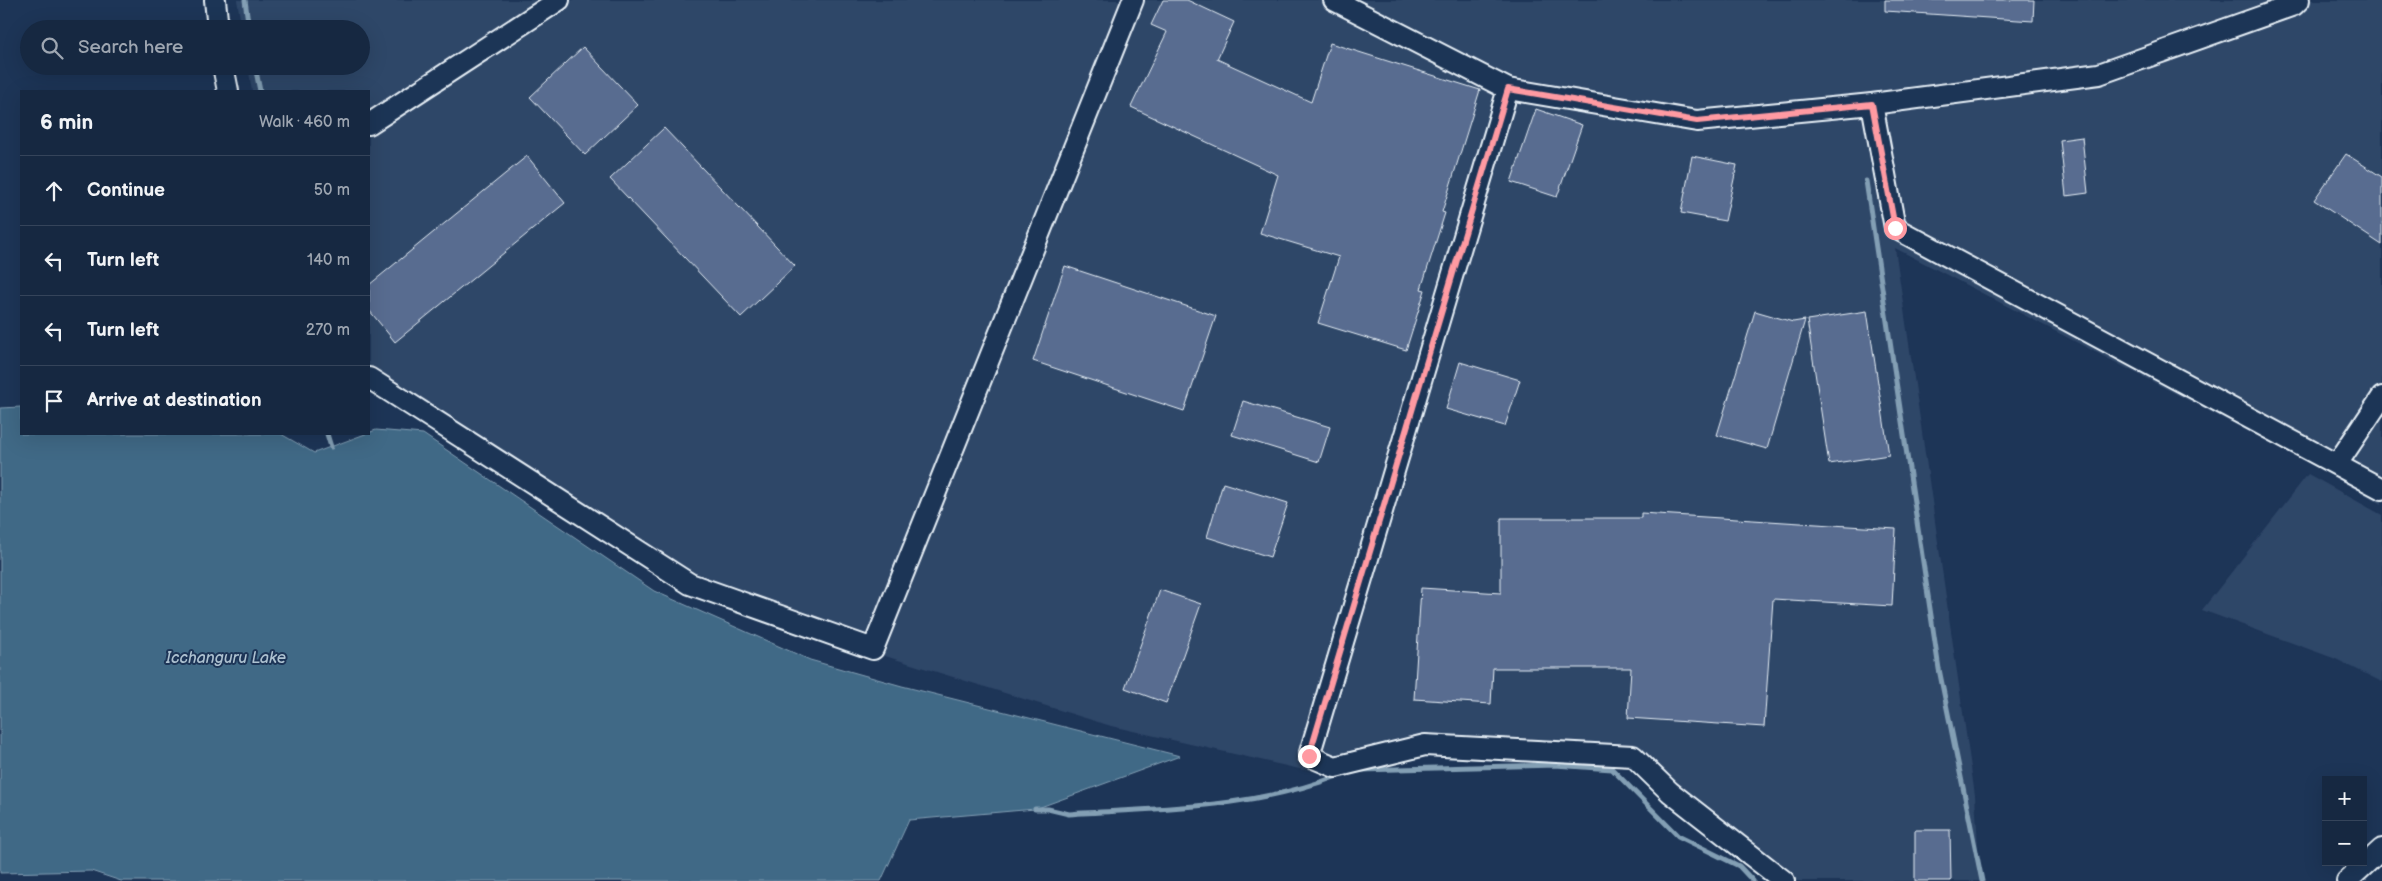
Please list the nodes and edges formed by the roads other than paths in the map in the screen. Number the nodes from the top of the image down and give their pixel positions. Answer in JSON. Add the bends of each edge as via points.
{"nodes":[{"id":1,"x":215,"y":0,"type":"edge"},
{"id":2,"x":559,"y":0,"type":"edge"},
{"id":3,"x":1134,"y":0,"type":"edge"},
{"id":4,"x":1334,"y":0,"type":"edge"},
{"id":5,"x":2299,"y":0,"type":"edge"},
{"id":6,"x":217,"y":20,"type":"edge"},
{"id":7,"x":225,"y":75,"type":"edge"},
{"id":8,"x":1508,"y":89,"type":"junction"},
{"id":9,"x":228,"y":90,"type":"edge"},
{"id":10,"x":1872,"y":104,"type":"junction"},
{"id":11,"x":370,"y":123,"type":"edge"},
{"id":12,"x":370,"y":379,"type":"edge"},
{"id":13,"x":2382,"y":397,"type":"edge"},
{"id":14,"x":2337,"y":464,"type":"junction"},
{"id":15,"x":2382,"y":489,"type":"edge"},
{"id":16,"x":2382,"y":849,"type":"edge"},
{"id":17,"x":1784,"y":881,"type":"edge"},
{"id":18,"x":2347,"y":881,"type":"edge"}],
"edges":[{"from":1,"to":6,"type":"street"},
{"from":2,"to":11,"type":"street"},
{"from":3,"to":12,"type":"street","via":[[873,649],[690,584]]},
{"from":4,"to":8,"type":"street"},
{"from":5,"to":10,"type":"street","via":[[2294,5],[2099,74]]},
{"from":7,"to":9,"type":"street"},
{"from":8,"to":10,"type":"street","via":[[1697,121]]},
{"from":8,"to":17,"type":"street","via":[[1309,756],[1335,767],[1424,745],[1633,756],[1670,792]]},
{"from":10,"to":14,"type":"street","via":[[1895,228]]},
{"from":13,"to":14,"type":"street"},
{"from":14,"to":15,"type":"street"},
{"from":16,"to":18,"type":"street"}]}
